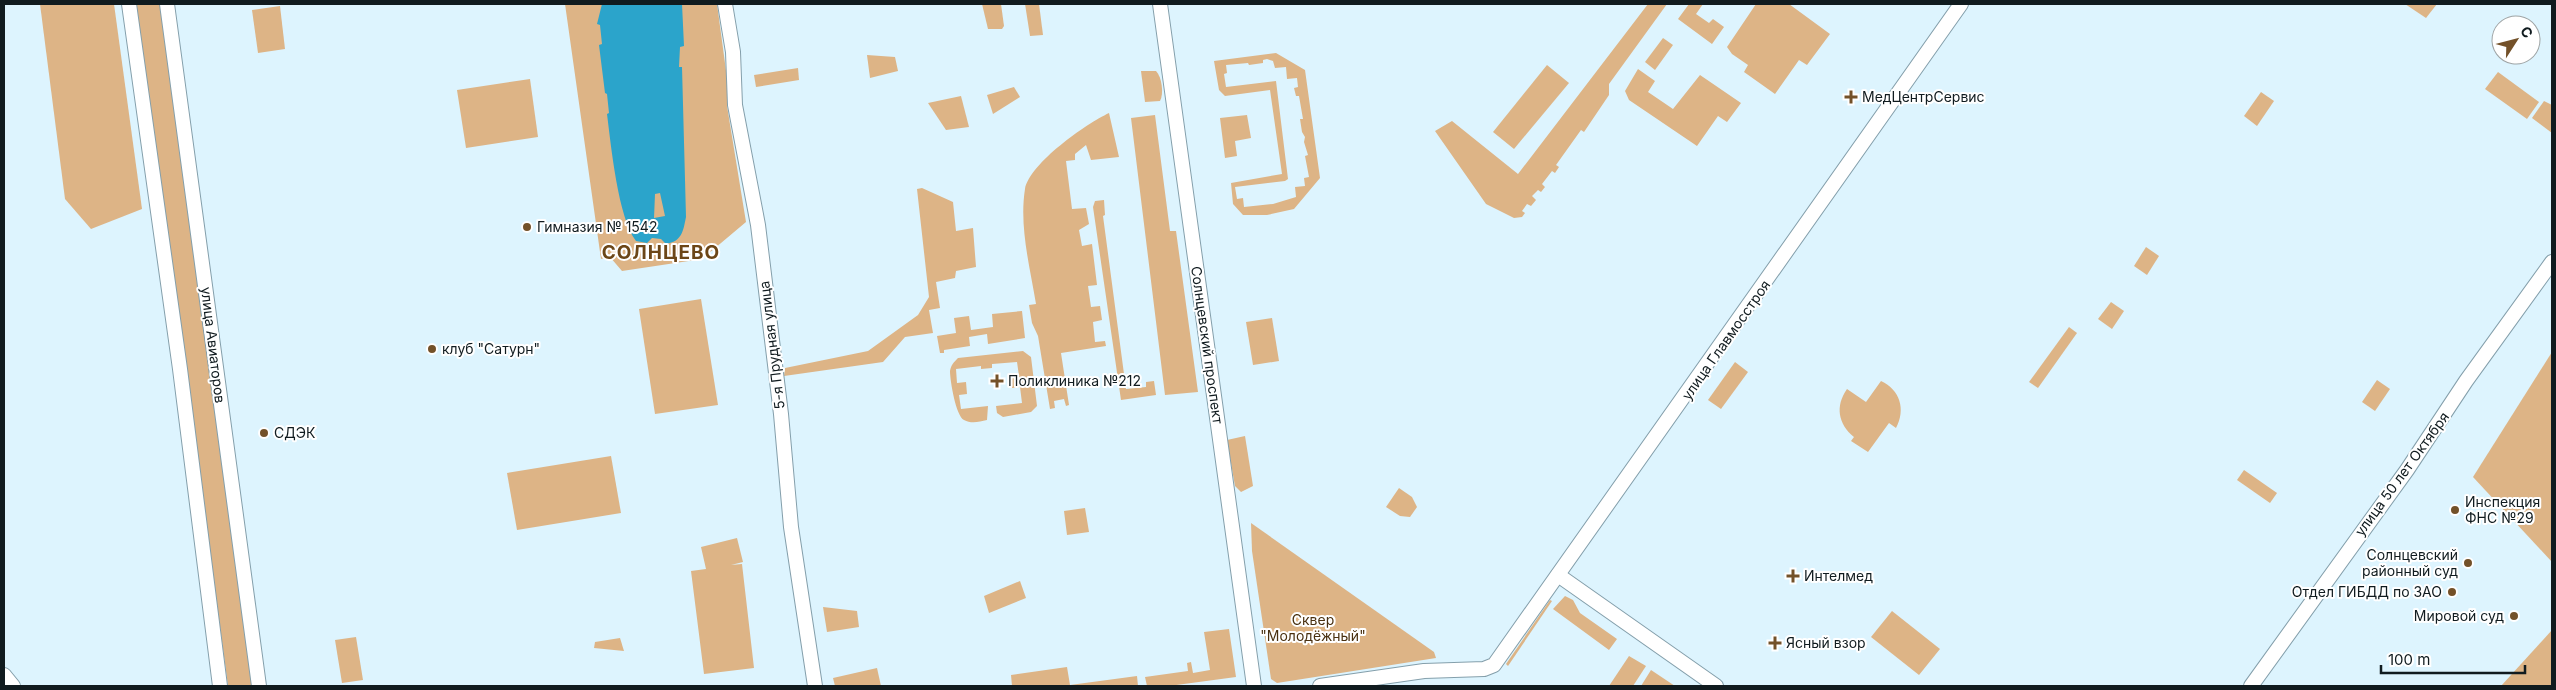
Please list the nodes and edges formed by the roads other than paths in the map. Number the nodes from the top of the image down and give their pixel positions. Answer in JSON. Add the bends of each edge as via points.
{"nodes":[{"id":1,"x":129,"y":4,"type":"edge"},
{"id":2,"x":167,"y":4,"type":"edge"},
{"id":3,"x":724,"y":4,"type":"edge"},
{"id":4,"x":1160,"y":4,"type":"edge"},
{"id":5,"x":1961,"y":4,"type":"edge"},
{"id":6,"x":2552,"y":262,"type":"edge"},
{"id":7,"x":1558,"y":575,"type":"junction"},
{"id":8,"x":4,"y":675,"type":"edge"},
{"id":9,"x":12,"y":686,"type":"edge"},
{"id":10,"x":220,"y":686,"type":"edge"},
{"id":11,"x":259,"y":686,"type":"edge"},
{"id":12,"x":815,"y":686,"type":"edge"},
{"id":13,"x":1254,"y":686,"type":"edge"},
{"id":14,"x":1320,"y":686,"type":"edge"},
{"id":15,"x":1716,"y":686,"type":"edge"},
{"id":16,"x":2251,"y":686,"type":"edge"}],
"edges":[{"from":1,"to":10,"type":"street"},
{"from":2,"to":11,"type":"street","name":"улица Авиаторов"},
{"from":3,"to":12,"type":"street","name":"5-я Прудная улица","via":[[733,52],[735,105],[758,225],[791,527]]},
{"from":4,"to":13,"type":"street","name":"Солнцевский проспект"},
{"from":5,"to":7,"type":"street","name":"улица Главмосстроя"},
{"from":6,"to":16,"type":"street","name":"улица 50 лет Октября"},
{"from":7,"to":14,"type":"street","name":"улица Главмосстроя","via":[[1492,667],[1440,669]]},
{"from":7,"to":15,"type":"street"},
{"from":8,"to":9,"type":"street"}]}
